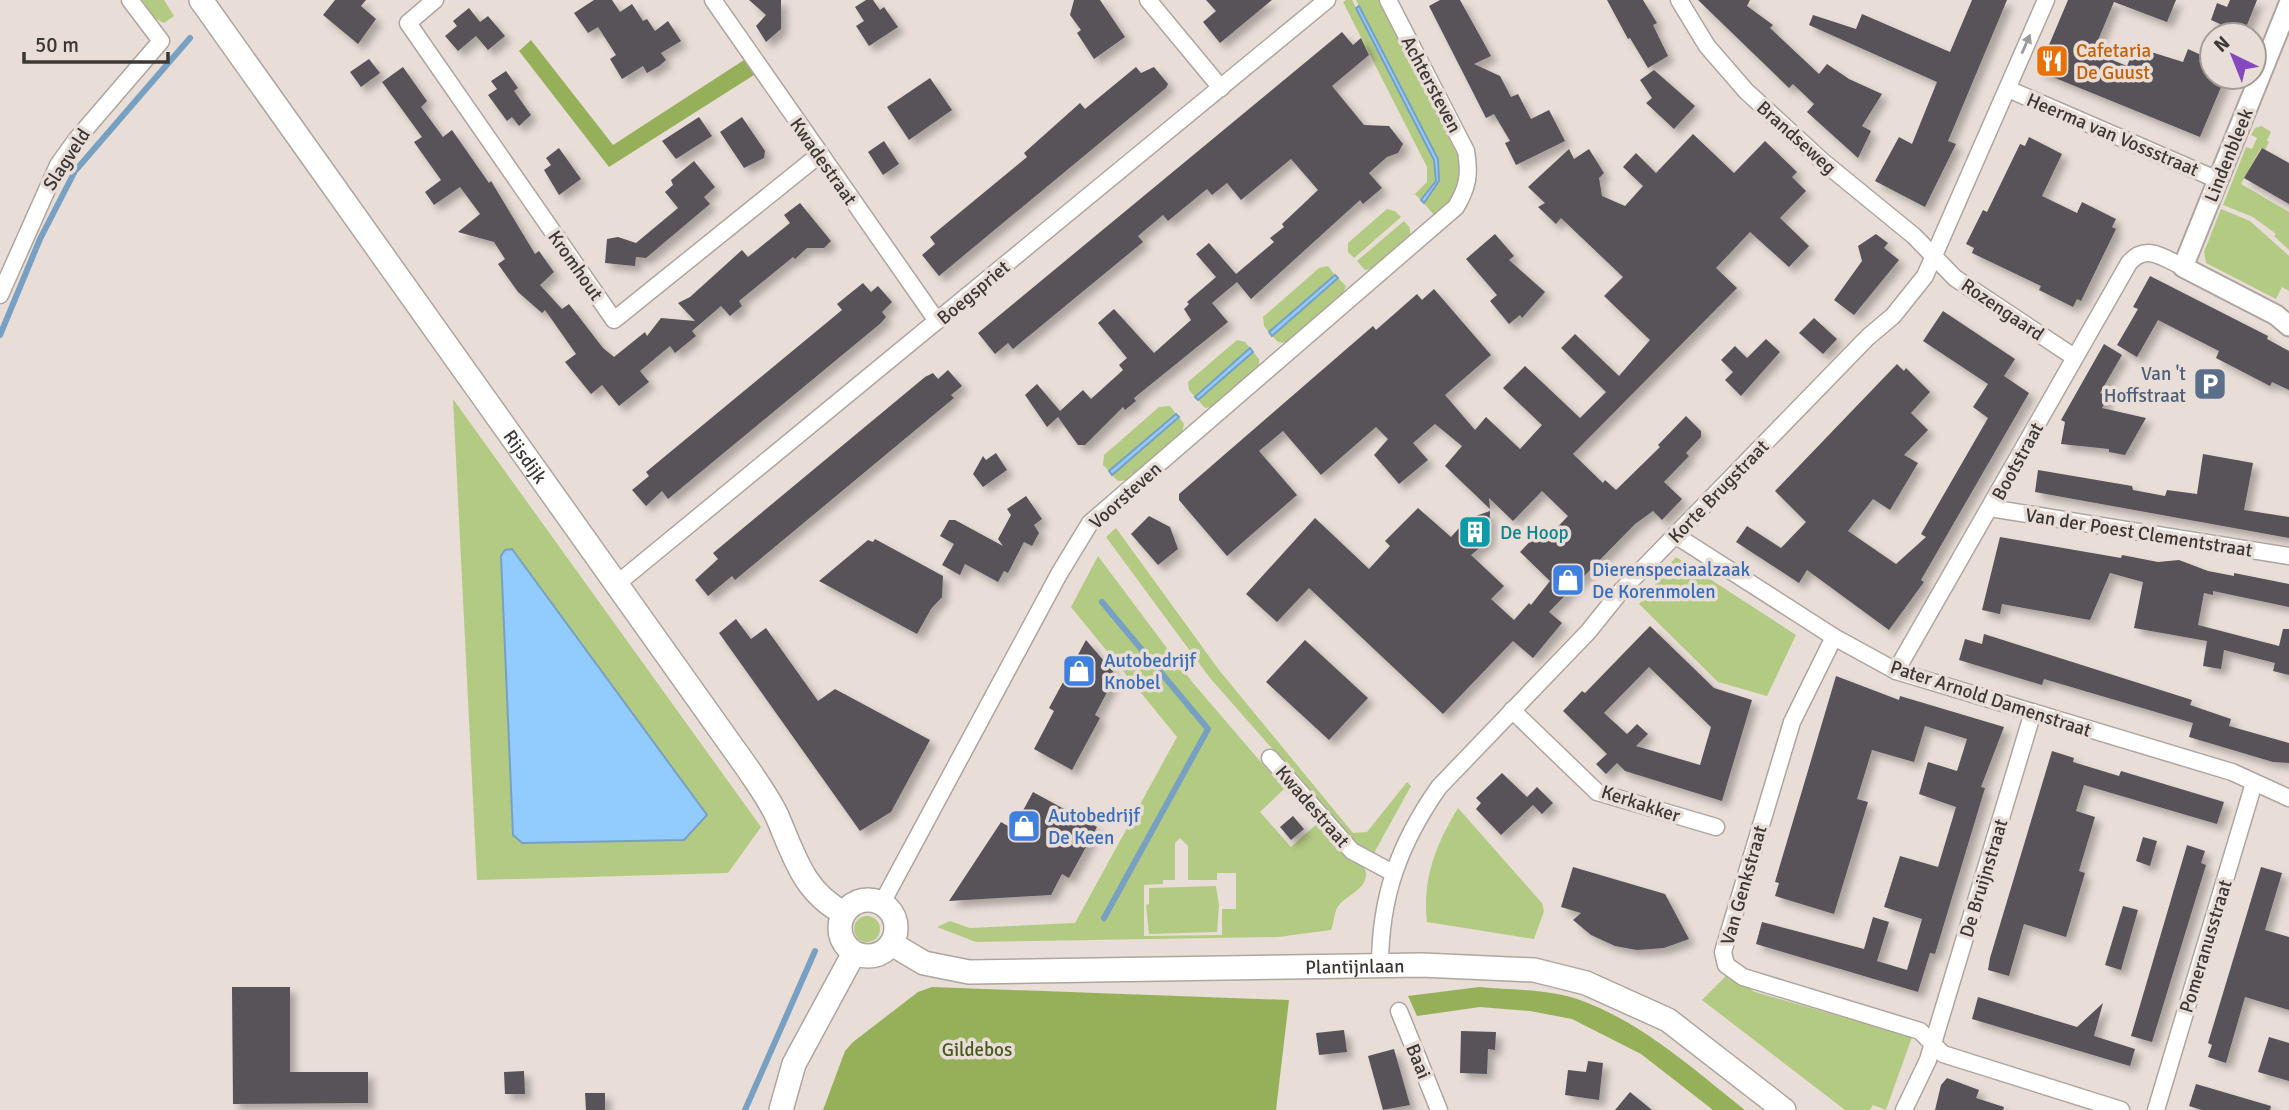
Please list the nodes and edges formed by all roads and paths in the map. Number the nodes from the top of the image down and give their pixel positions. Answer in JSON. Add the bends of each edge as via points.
{"nodes":[{"id":1,"x":130,"y":0,"type":"edge"},
{"id":2,"x":201,"y":0,"type":"edge"},
{"id":3,"x":435,"y":0,"type":"edge"},
{"id":4,"x":1149,"y":0,"type":"edge"},
{"id":5,"x":1327,"y":0,"type":"edge"},
{"id":6,"x":1388,"y":0,"type":"edge"},
{"id":7,"x":1679,"y":0,"type":"edge"},
{"id":8,"x":2046,"y":0,"type":"edge"},
{"id":9,"x":716,"y":1,"type":"edge"},
{"id":10,"x":2289,"y":4,"type":"edge"},
{"id":11,"x":1221,"y":88,"type":"junction"},
{"id":12,"x":2008,"y":89,"type":"junction"},
{"id":13,"x":819,"y":155,"type":"junction"},
{"id":14,"x":1469,"y":172,"type":"joint"},
{"id":15,"x":2218,"y":180,"type":"junction"},
{"id":16,"x":1935,"y":257,"type":"junction"},
{"id":17,"x":2183,"y":267,"type":"junction"},
{"id":18,"x":0,"y":295,"type":"edge"},
{"id":19,"x":937,"y":321,"type":"junction"},
{"id":20,"x":2289,"y":326,"type":"edge"},
{"id":21,"x":2074,"y":357,"type":"junction"},
{"id":22,"x":1990,"y":509,"type":"junction"},
{"id":23,"x":1675,"y":535,"type":"junction"},
{"id":24,"x":2289,"y":556,"type":"edge"},
{"id":25,"x":618,"y":583,"type":"junction"},
{"id":26,"x":1834,"y":638,"type":"junction"},
{"id":27,"x":1896,"y":671,"type":"junction"},
{"id":28,"x":1513,"y":709,"type":"junction"},
{"id":29,"x":2033,"y":712,"type":"junction"},
{"id":30,"x":1270,"y":758,"type":"dead end"},
{"id":31,"x":2254,"y":783,"type":"junction"},
{"id":32,"x":2289,"y":798,"type":"edge"},
{"id":33,"x":1716,"y":827,"type":"dead end"},
{"id":34,"x":1393,"y":873,"type":"junction"},
{"id":35,"x":882,"y":903,"type":"junction"},
{"id":36,"x":844,"y":913,"type":"junction"},
{"id":37,"x":892,"y":944,"type":"junction"},
{"id":38,"x":854,"y":953,"type":"junction"},
{"id":39,"x":1380,"y":966,"type":"junction"},
{"id":40,"x":1399,"y":1012,"type":"dead end"},
{"id":41,"x":1933,"y":1043,"type":"junction"},
{"id":42,"x":1437,"y":1109,"type":"edge"},
{"id":43,"x":781,"y":1110,"type":"edge"},
{"id":44,"x":1784,"y":1110,"type":"edge"},
{"id":45,"x":1905,"y":1110,"type":"edge"},
{"id":46,"x":2121,"y":1110,"type":"edge"},
{"id":47,"x":2156,"y":1110,"type":"edge"}],
"edges":[{"from":1,"to":18,"type":"street","name":"Slagveld","via":[[161,41],[58,165]]},
{"from":2,"to":25,"type":"main road","name":"Rijsdijk"},
{"from":3,"to":13,"type":"street","name":"Kromhout","via":[[408,23],[614,320]]},
{"from":4,"to":11,"type":"street"},
{"from":5,"to":11,"type":"street","name":"Boegspriet"},
{"from":6,"to":14,"type":"street","name":"Achtersteven","via":[[1458,132]]},
{"from":7,"to":16,"type":"street","name":"Brandseweg","via":[[1707,46],[1746,91]]},
{"from":12,"to":8,"type":"street","name":"Korte Brugstraat","one_way":true},
{"from":9,"to":13,"type":"street","name":"Kwadestraat"},
{"from":10,"to":15,"type":"street","name":"Lindenbleek"},
{"from":11,"to":19,"type":"street","name":"Boegspriet"},
{"from":12,"to":15,"type":"street","name":"Heerma van Vossstraat"},
{"from":12,"to":16,"type":"street","name":"Korte Brugstraat"},
{"from":13,"to":19,"type":"street","name":"Kwadestraat"},
{"from":14,"to":35,"type":"street","name":"Voorsteven","via":[[1456,207],[1090,523]]},
{"from":15,"to":17,"type":"street","name":"Lindenbleek"},
{"from":16,"to":21,"type":"street","name":"Rozengaard","via":[[1955,278]]},
{"from":16,"to":23,"type":"street","name":"Korte Brugstraat","via":[[1893,317],[1868,337]]},
{"from":17,"to":20,"type":"street"},
{"from":17,"to":21,"type":"street","name":"Bootstraat","via":[[2156,254],[2141,253],[2129,263]]},
{"from":19,"to":25,"type":"street","name":"Boegspriet"},
{"from":21,"to":22,"type":"street","name":"Bootstraat"},
{"from":22,"to":24,"type":"street","name":"Van der Poest Clementstraat"},
{"from":22,"to":27,"type":"street","name":"Bootstraat"},
{"from":23,"to":26,"type":"street","name":"Pater Arnold Damenstraat"},
{"from":23,"to":28,"type":"street","name":"Korte Brugstraat"},
{"from":25,"to":36,"type":"main road","name":"Rijsdijk","via":[[770,802],[800,873],[820,897]]},
{"from":26,"to":27,"type":"street","name":"Pater Arnold Damenstraat"},
{"from":26,"to":41,"type":"street","name":"Van Genkstraat","via":[[1792,722],[1723,959],[1743,977],[1920,1031]]},
{"from":27,"to":29,"type":"street","name":"Pater Arnold Damenstraat"},
{"from":28,"to":33,"type":"street","name":"Kerkakker","via":[[1597,792]]},
{"from":28,"to":34,"type":"street","name":"Korte Brugstraat","via":[[1439,787],[1419,815]]},
{"from":29,"to":31,"type":"street","name":"Pater Arnold Damenstraat","via":[[2232,772]]},
{"from":29,"to":41,"type":"street","name":"De Bruijnstraat"},
{"from":30,"to":34,"type":"street","name":"Kwadestraat","via":[[1352,851]]},
{"from":31,"to":32,"type":"street","name":"Pater Arnold Damenstraat"},
{"from":31,"to":47,"type":"street","name":"Pomeranusstraat"},
{"from":34,"to":39,"type":"street","name":"Korte Brugstraat","via":[[1382,912]]},
{"from":35,"to":36,"type":"main road","via":[[861,901]]},
{"from":35,"to":37,"type":"main road","via":[[895,917]]},
{"from":36,"to":38,"type":"main road","via":[[841,936]]},
{"from":37,"to":38,"type":"main road","via":[[876,956]]},
{"from":37,"to":39,"type":"main road","name":"Plantijnlaan","via":[[924,963],[969,972]]},
{"from":38,"to":43,"type":"main road","via":[[794,1063]]},
{"from":39,"to":44,"type":"main road","name":"Plantijnlaan","via":[[1493,966],[1586,983],[1668,1020]]},
{"from":40,"to":42,"type":"street","name":"Baai"},
{"from":41,"to":45,"type":"street"},
{"from":41,"to":46,"type":"street","name":"Van Genkstraat","via":[[1943,1054]]}]}
